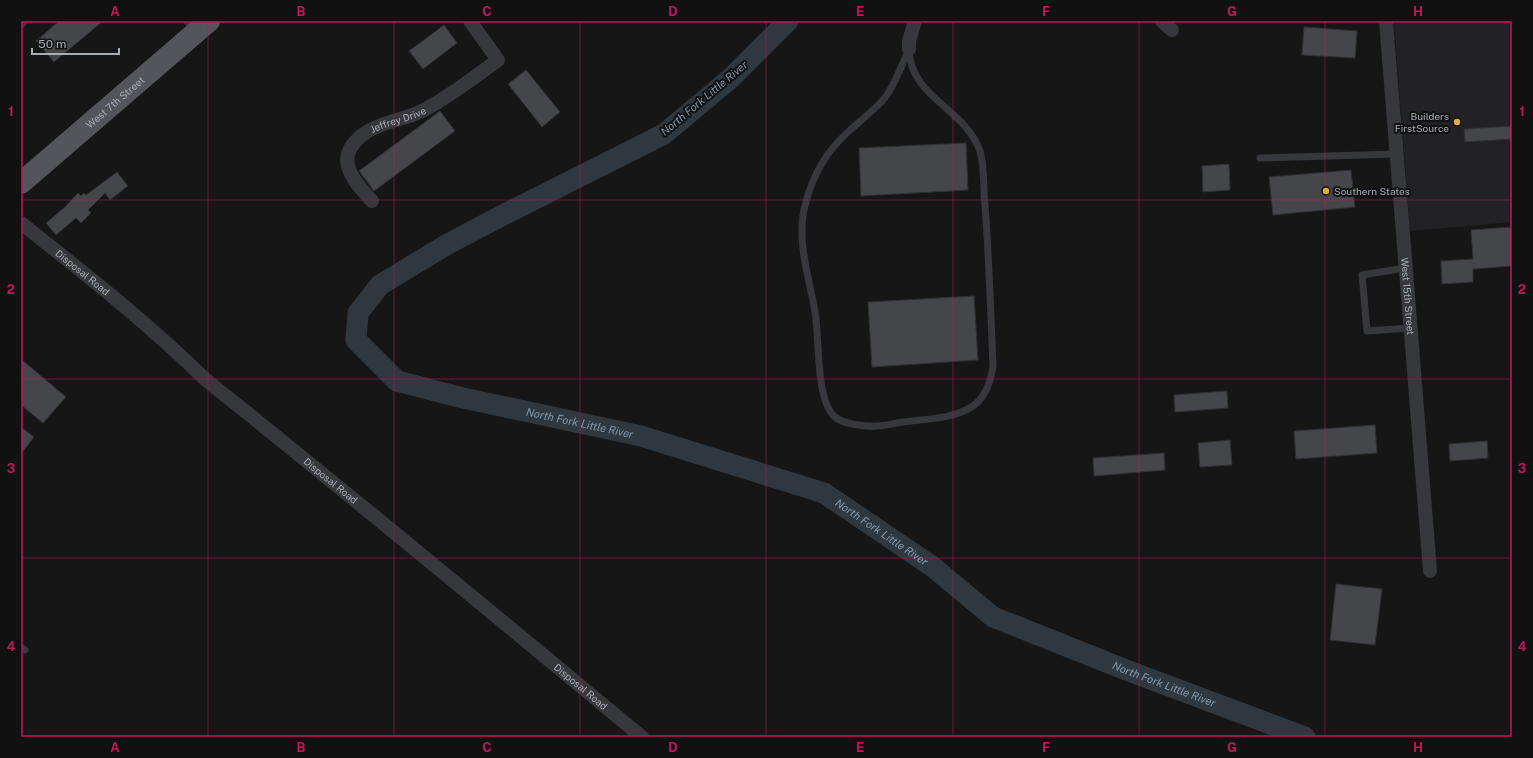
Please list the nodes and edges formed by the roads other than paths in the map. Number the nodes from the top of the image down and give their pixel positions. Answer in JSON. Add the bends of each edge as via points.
{"nodes":[{"id":1,"x":25,"y":21,"type":"edge"},
{"id":2,"x":470,"y":21,"type":"edge"},
{"id":3,"x":915,"y":21,"type":"edge"},
{"id":4,"x":1386,"y":21,"type":"edge"},
{"id":5,"x":21,"y":24,"type":"edge"},
{"id":6,"x":197,"y":25,"type":"edge"},
{"id":7,"x":909,"y":49,"type":"junction"},
{"id":8,"x":1396,"y":154,"type":"junction"},
{"id":9,"x":1260,"y":158,"type":"dead end"},
{"id":10,"x":21,"y":183,"type":"edge"},
{"id":11,"x":372,"y":201,"type":"dead end"},
{"id":12,"x":21,"y":223,"type":"edge"},
{"id":13,"x":1405,"y":268,"type":"junction"},
{"id":14,"x":1410,"y":328,"type":"junction"},
{"id":15,"x":1430,"y":571,"type":"dead end"},
{"id":16,"x":642,"y":737,"type":"edge"}],
"edges":[{"from":1,"to":5,"type":"lane"},
{"from":2,"to":11,"type":"street","name":"Jeffrey Drive","via":[[498,60],[435,104],[415,114],[378,126],[362,135],[350,149],[349,169]]},
{"from":3,"to":7,"type":"street"},
{"from":4,"to":8,"type":"street","name":"West 15th Street"},
{"from":6,"to":10,"type":"main road","name":"West 7th Street"},
{"from":7,"to":7,"type":"lane","via":[[891,90],[846,134],[820,167],[804,212],[803,250],[816,312],[824,396],[831,412],[837,418],[855,424],[875,426],[940,417],[965,410],[984,393],[992,372],[982,157],[975,140],[957,117],[929,94],[918,81],[910,66]]},
{"from":8,"to":9,"type":"lane"},
{"from":8,"to":13,"type":"street","name":"West 15th Street"},
{"from":12,"to":16,"type":"street","name":"Disposal Road","via":[[89,276],[206,380],[340,486]]},
{"from":13,"to":14,"type":"street","name":"West 15th Street"},
{"from":13,"to":14,"type":"lane","via":[[1362,275],[1367,331]]},
{"from":14,"to":15,"type":"street","name":"West 15th Street"}]}
